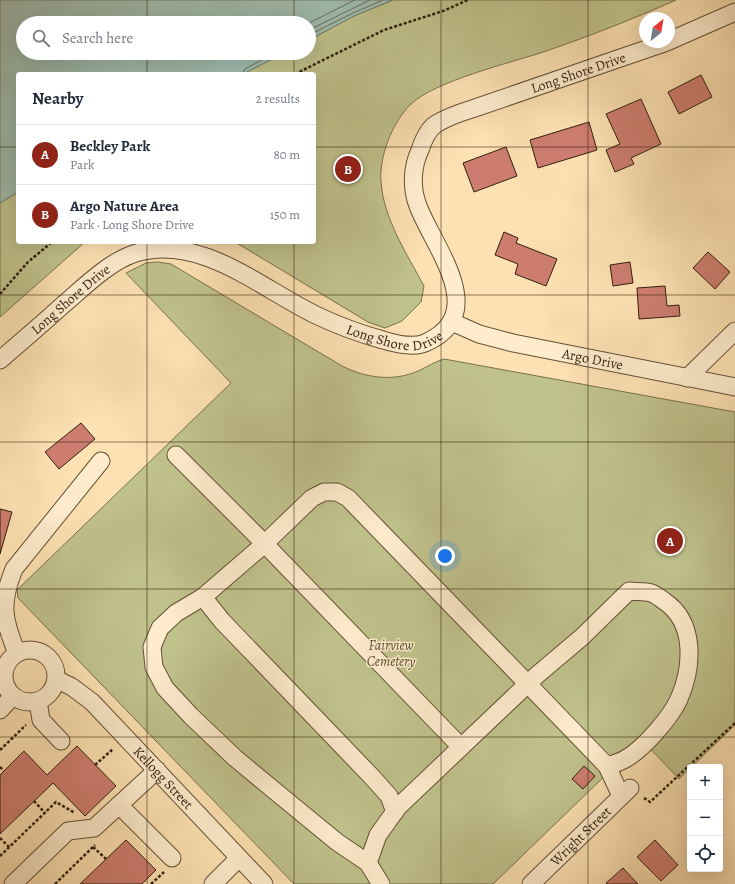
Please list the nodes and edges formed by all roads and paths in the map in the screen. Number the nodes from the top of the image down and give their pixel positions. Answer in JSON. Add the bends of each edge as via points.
{"nodes":[{"id":1,"x":468,"y":0,"type":"edge"},
{"id":2,"x":735,"y":12,"type":"edge"},
{"id":3,"x":675,"y":39,"type":"edge"},
{"id":4,"x":650,"y":48,"type":"edge"},
{"id":5,"x":299,"y":72,"type":"edge"},
{"id":6,"x":50,"y":244,"type":"edge"},
{"id":7,"x":0,"y":294,"type":"edge"},
{"id":8,"x":452,"y":322,"type":"junction"},
{"id":9,"x":735,"y":331,"type":"edge"},
{"id":10,"x":0,"y":360,"type":"edge"},
{"id":11,"x":687,"y":378,"type":"junction"},
{"id":12,"x":735,"y":387,"type":"edge"},
{"id":13,"x":176,"y":455,"type":"dead end"},
{"id":14,"x":101,"y":461,"type":"dead end"},
{"id":15,"x":264,"y":543,"type":"junction"},
{"id":16,"x":203,"y":597,"type":"junction"},
{"id":17,"x":17,"y":654,"type":"junction"},
{"id":18,"x":2,"y":669,"type":"edge"},
{"id":19,"x":56,"y":679,"type":"junction"},
{"id":20,"x":528,"y":684,"type":"junction"},
{"id":21,"x":13,"y":696,"type":"junction"},
{"id":22,"x":39,"y":706,"type":"junction"},
{"id":23,"x":0,"y":710,"type":"edge"},
{"id":24,"x":735,"y":723,"type":"edge"},
{"id":25,"x":126,"y":737,"type":"junction"},
{"id":26,"x":61,"y":741,"type":"dead end"},
{"id":27,"x":461,"y":747,"type":"junction"},
{"id":28,"x":0,"y":750,"type":"edge"},
{"id":29,"x":96,"y":766,"type":"dead end"},
{"id":30,"x":607,"y":766,"type":"junction"},
{"id":31,"x":0,"y":767,"type":"edge"},
{"id":32,"x":157,"y":770,"type":"junction"},
{"id":33,"x":4,"y":771,"type":"dead end"},
{"id":34,"x":626,"y":792,"type":"junction"},
{"id":35,"x":34,"y":801,"type":"dead end"},
{"id":36,"x":119,"y":805,"type":"junction"},
{"id":37,"x":395,"y":812,"type":"junction"},
{"id":38,"x":44,"y":813,"type":"junction"},
{"id":39,"x":96,"y":835,"type":"junction"},
{"id":40,"x":0,"y":838,"type":"edge"},
{"id":41,"x":9,"y":847,"type":"junction"},
{"id":42,"x":93,"y":847,"type":"junction"},
{"id":43,"x":0,"y":856,"type":"edge"},
{"id":44,"x":106,"y":859,"type":"dead end"},
{"id":45,"x":238,"y":859,"type":"junction"},
{"id":46,"x":368,"y":863,"type":"junction"},
{"id":47,"x":169,"y":864,"type":"joint"},
{"id":48,"x":57,"y":883,"type":"edge"},
{"id":49,"x":13,"y":884,"type":"edge"},
{"id":50,"x":152,"y":884,"type":"edge"},
{"id":51,"x":213,"y":884,"type":"edge"},
{"id":52,"x":264,"y":884,"type":"edge"},
{"id":53,"x":381,"y":884,"type":"edge"},
{"id":54,"x":531,"y":884,"type":"edge"}],
"edges":[{"from":1,"to":5,"type":"path","via":[[384,30]]},
{"from":2,"to":3,"type":"street","name":"Long Shore Drive"},
{"from":4,"to":8,"type":"street","name":"Long Shore Drive","via":[[447,117],[434,125],[424,138],[413,176],[414,192],[418,206],[452,277],[457,296]]},
{"from":6,"to":7,"type":"path","via":[[28,262]]},
{"from":8,"to":10,"type":"street","name":"Long Shore Drive","via":[[438,337],[422,344],[399,345],[317,316],[237,271],[201,255],[166,248],[136,253],[101,272]]},
{"from":8,"to":11,"type":"street","name":"Argo Drive","via":[[479,334],[513,343]]},
{"from":9,"to":11,"type":"street"},
{"from":11,"to":12,"type":"street","name":"Argo Drive"},
{"from":13,"to":15,"type":"street"},
{"from":14,"to":17,"type":"street","via":[[14,569],[4,603],[6,623]]},
{"from":15,"to":16,"type":"street"},
{"from":15,"to":20,"type":"street","via":[[312,498],[324,492],[337,492],[348,498]]},
{"from":15,"to":27,"type":"street"},
{"from":16,"to":37,"type":"street","via":[[222,621],[389,796]]},
{"from":16,"to":46,"type":"street","via":[[176,613],[160,628],[152,647],[154,667],[165,688],[235,758],[337,842]]},
{"from":17,"to":18,"type":"street"},
{"from":17,"to":19,"type":"street","via":[[25,650],[42,653],[54,665]]},
{"from":18,"to":21,"type":"street","via":[[5,683]]},
{"from":19,"to":22,"type":"street","via":[[53,690]]},
{"from":19,"to":25,"type":"street","name":"Kellogg Street","via":[[80,692]]},
{"from":20,"to":27,"type":"street"},
{"from":20,"to":30,"type":"street"},
{"from":20,"to":30,"type":"street","via":[[630,591],[652,593],[673,607],[686,626],[690,649],[687,676],[679,700],[644,744],[627,758]]},
{"from":21,"to":22,"type":"street"},
{"from":21,"to":23,"type":"street"},
{"from":22,"to":26,"type":"street","via":[[41,720]]},
{"from":22,"to":28,"type":"path"},
{"from":24,"to":34,"type":"path","via":[[650,802]]},
{"from":25,"to":29,"type":"path"},
{"from":25,"to":32,"type":"street","name":"Kellogg Street"},
{"from":27,"to":37,"type":"street"},
{"from":30,"to":34,"type":"street"},
{"from":31,"to":33,"type":"path"},
{"from":32,"to":36,"type":"street"},
{"from":32,"to":45,"type":"street","name":"Kellogg Street"},
{"from":34,"to":54,"type":"street","name":"Wright Street"},
{"from":35,"to":38,"type":"path"},
{"from":36,"to":39,"type":"street"},
{"from":36,"to":47,"type":"street"},
{"from":37,"to":46,"type":"street","via":[[378,835]]},
{"from":38,"to":39,"type":"path","via":[[56,802],[84,818]]},
{"from":38,"to":41,"type":"path"},
{"from":39,"to":42,"type":"path"},
{"from":39,"to":49,"type":"street","via":[[68,831]]},
{"from":40,"to":41,"type":"path"},
{"from":41,"to":43,"type":"path"},
{"from":42,"to":44,"type":"path"},
{"from":42,"to":48,"type":"path"},
{"from":45,"to":51,"type":"street"},
{"from":45,"to":52,"type":"street","name":"Kellogg Street"},
{"from":46,"to":53,"type":"street"},
{"from":47,"to":50,"type":"path"}]}
